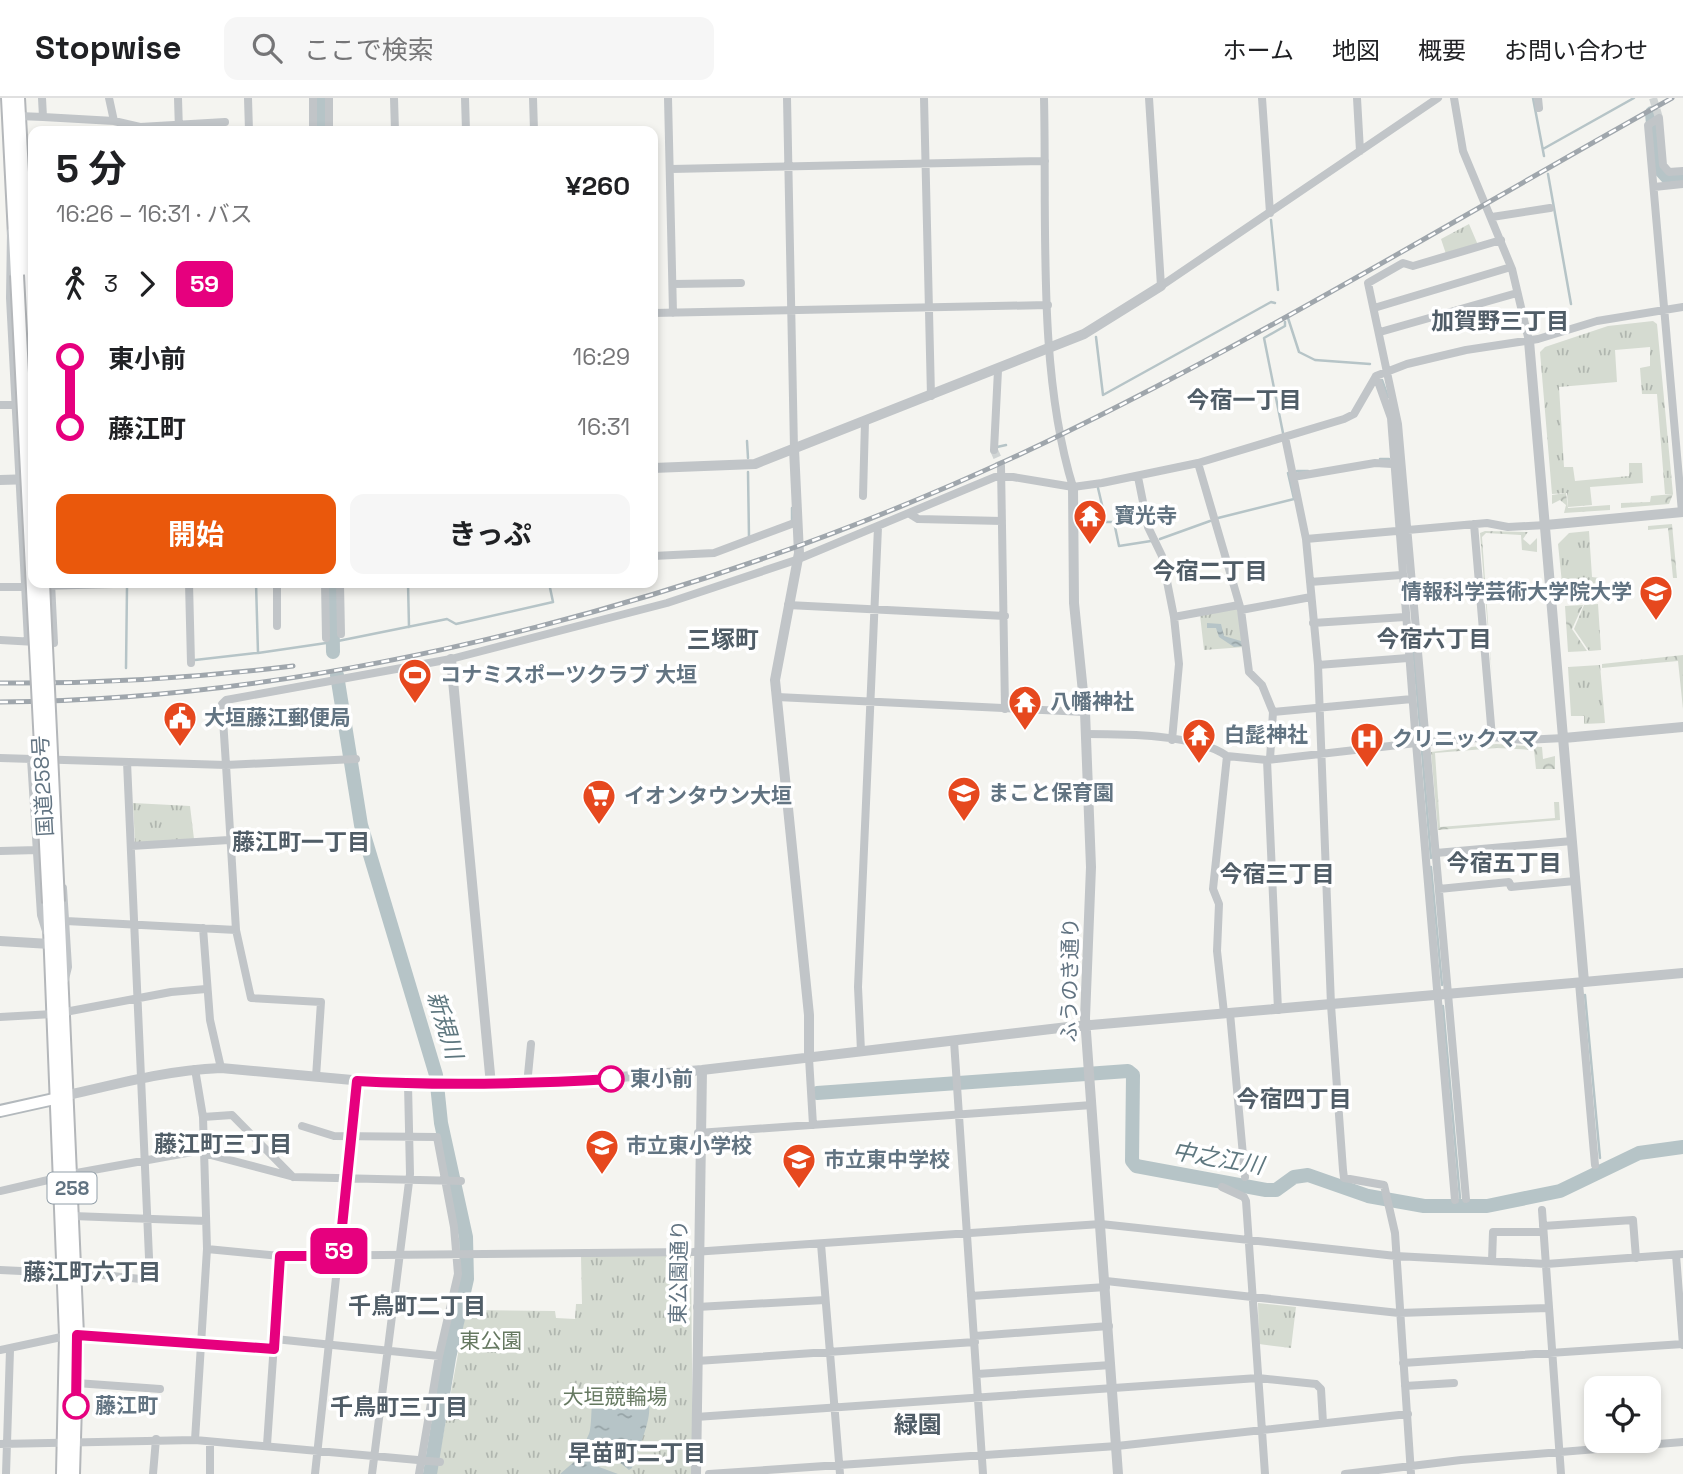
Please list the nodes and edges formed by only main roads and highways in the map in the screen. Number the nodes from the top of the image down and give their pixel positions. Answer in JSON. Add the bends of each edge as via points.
{"nodes":[{"id":1,"x":8,"y":98,"type":"edge"},
{"id":2,"x":18,"y":98,"type":"edge"},
{"id":3,"x":28,"y":183,"type":"edge"},
{"id":4,"x":20,"y":221,"type":"junction"},
{"id":5,"x":26,"y":272,"type":"edge"},
{"id":6,"x":28,"y":302,"type":"edge"},
{"id":7,"x":28,"y":317,"type":"edge"},
{"id":8,"x":40,"y":588,"type":"edge"},
{"id":9,"x":48,"y":588,"type":"edge"},
{"id":10,"x":54,"y":903,"type":"junction"},
{"id":11,"x":59,"y":1013,"type":"junction"},
{"id":12,"x":64,"y":1096,"type":"junction"},
{"id":13,"x":0,"y":1111,"type":"edge"},
{"id":14,"x":66,"y":1176,"type":"junction"},
{"id":15,"x":69,"y":1273,"type":"junction"},
{"id":16,"x":72,"y":1335,"type":"junction"},
{"id":17,"x":70,"y":1442,"type":"junction"},
{"id":18,"x":63,"y":1474,"type":"edge"},
{"id":19,"x":73,"y":1474,"type":"edge"}],
"edges":[{"from":1,"to":4,"type":"highway","name":"国道258号","number":"258"},
{"from":2,"to":3,"type":"highway","name":"国道258号","number":"258"},
{"from":3,"to":4,"type":"highway","name":"国道258号","number":"258"},
{"from":4,"to":5,"type":"highway","name":"国道258号","number":"258"},
{"from":5,"to":6,"type":"highway","name":"国道258号","number":"258"},
{"from":5,"to":7,"type":"highway","name":"国道258号","number":"258","bridge":true},
{"from":8,"to":10,"type":"highway","name":"国道258号","number":"258","bridge":true},
{"from":9,"to":10,"type":"highway","name":"国道258号","number":"258","bridge":true},
{"from":10,"to":11,"type":"highway","name":"国道258号","number":"258","via":[[50,944]]},
{"from":10,"to":11,"type":"highway","name":"国道258号","number":"258","via":[[63,991]]},
{"from":11,"to":12,"type":"highway","name":"国道258号","number":"258"},
{"from":12,"to":13,"type":"main road"},
{"from":12,"to":14,"type":"highway","name":"国道258号","number":"258"},
{"from":14,"to":15,"type":"highway","name":"国道258号","number":"258"},
{"from":14,"to":15,"type":"highway","name":"国道258号","number":"258","via":[[73,1216]]},
{"from":15,"to":16,"type":"highway","name":"国道258号","number":"258"},
{"from":16,"to":17,"type":"highway","name":"国道258号","number":"258"},
{"from":16,"to":17,"type":"highway","name":"国道258号","number":"258","via":[[76,1383]]},
{"from":17,"to":18,"type":"highway","name":"国道258号","number":"258"},
{"from":17,"to":19,"type":"highway","name":"国道258号","number":"258"}]}
